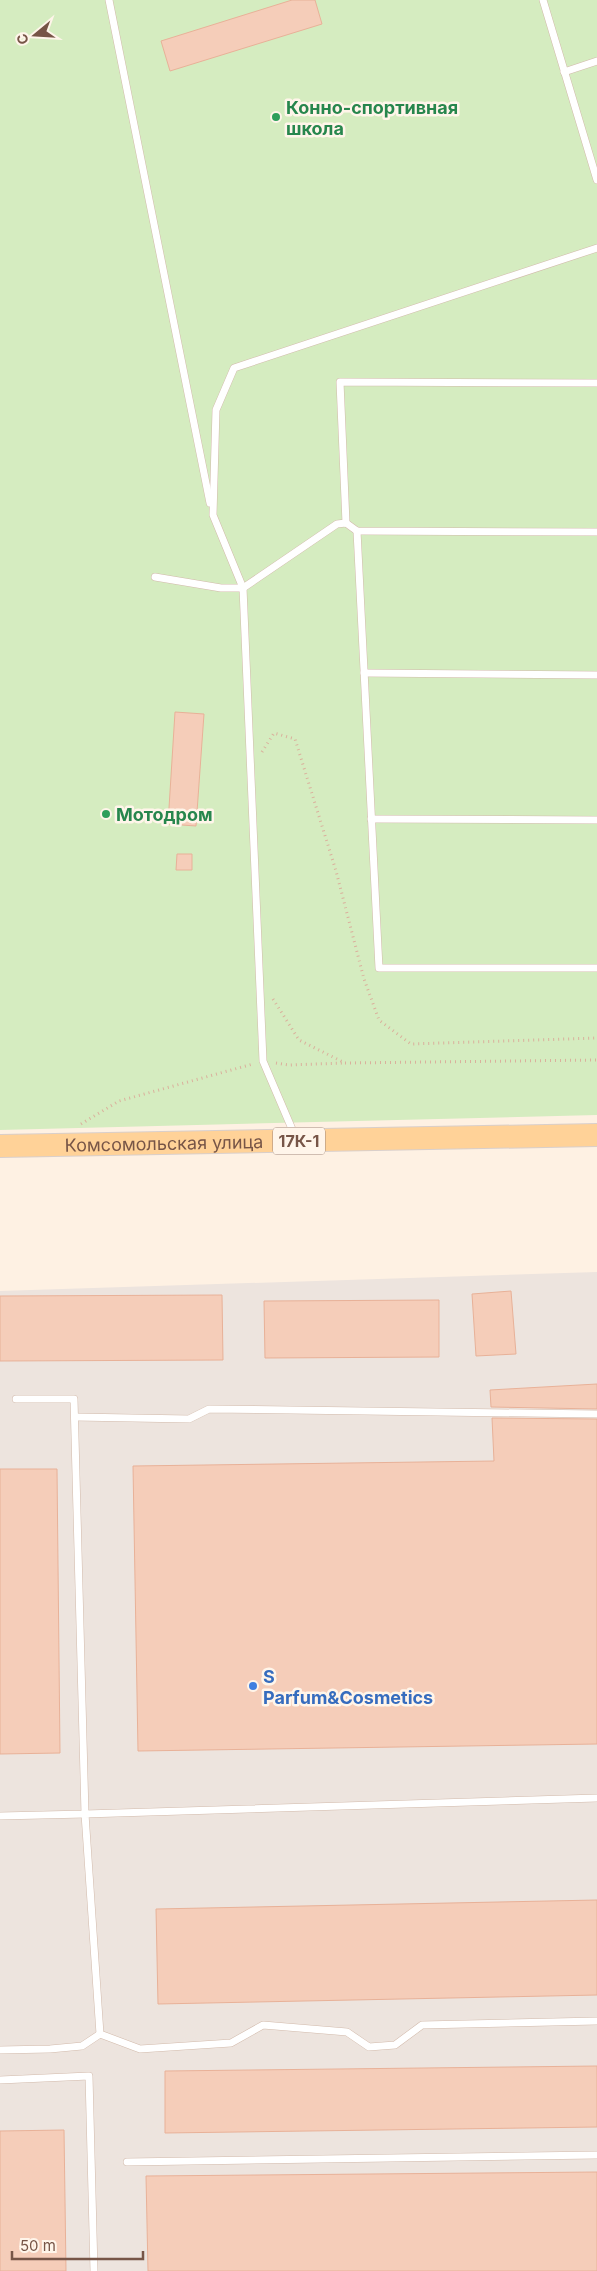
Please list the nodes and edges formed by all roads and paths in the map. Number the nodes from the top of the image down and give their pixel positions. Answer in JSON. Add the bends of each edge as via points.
{"nodes":[{"id":1,"x":109,"y":0,"type":"edge"},
{"id":2,"x":543,"y":0,"type":"edge"},
{"id":3,"x":597,"y":61,"type":"edge"},
{"id":4,"x":564,"y":72,"type":"junction"},
{"id":5,"x":597,"y":180,"type":"edge"},
{"id":6,"x":597,"y":248,"type":"edge"},
{"id":7,"x":597,"y":383,"type":"edge"},
{"id":8,"x":213,"y":515,"type":"junction"},
{"id":9,"x":346,"y":523,"type":"junction"},
{"id":10,"x":357,"y":531,"type":"junction"},
{"id":11,"x":597,"y":532,"type":"edge"},
{"id":12,"x":155,"y":577,"type":"dead end"},
{"id":13,"x":243,"y":588,"type":"junction"},
{"id":14,"x":364,"y":673,"type":"junction"},
{"id":15,"x":597,"y":675,"type":"edge"},
{"id":16,"x":371,"y":819,"type":"junction"},
{"id":17,"x":597,"y":820,"type":"edge"},
{"id":18,"x":597,"y":968,"type":"edge"},
{"id":19,"x":263,"y":1061,"type":"junction"},
{"id":20,"x":345,"y":1063,"type":"dead end"},
{"id":21,"x":79,"y":1125,"type":"dead end"},
{"id":22,"x":597,"y":1135,"type":"edge"},
{"id":23,"x":298,"y":1141,"type":"junction"},
{"id":24,"x":0,"y":1146,"type":"edge"},
{"id":25,"x":16,"y":1399,"type":"dead end"},
{"id":26,"x":597,"y":1414,"type":"edge"},
{"id":27,"x":75,"y":1418,"type":"junction"},
{"id":28,"x":597,"y":1798,"type":"edge"},
{"id":29,"x":85,"y":1814,"type":"junction"},
{"id":30,"x":0,"y":1816,"type":"edge"},
{"id":31,"x":597,"y":2021,"type":"edge"},
{"id":32,"x":100,"y":2034,"type":"junction"},
{"id":33,"x":0,"y":2050,"type":"edge"},
{"id":34,"x":0,"y":2080,"type":"edge"},
{"id":35,"x":597,"y":2155,"type":"edge"},
{"id":36,"x":127,"y":2162,"type":"dead end"},
{"id":37,"x":94,"y":2271,"type":"edge"}],
"edges":[{"from":1,"to":8,"type":"lane"},
{"from":2,"to":4,"type":"lane"},
{"from":3,"to":4,"type":"lane"},
{"from":4,"to":5,"type":"lane"},
{"from":6,"to":8,"type":"lane","via":[[234,368],[216,410]]},
{"from":7,"to":9,"type":"lane","via":[[340,382]]},
{"from":8,"to":13,"type":"lane"},
{"from":9,"to":10,"type":"lane"},
{"from":9,"to":13,"type":"lane","via":[[337,524]]},
{"from":10,"to":11,"type":"lane"},
{"from":10,"to":14,"type":"lane"},
{"from":12,"to":13,"type":"lane","via":[[221,588]]},
{"from":13,"to":19,"type":"lane"},
{"from":14,"to":15,"type":"lane"},
{"from":14,"to":16,"type":"lane"},
{"from":16,"to":17,"type":"lane"},
{"from":16,"to":18,"type":"lane","via":[[378,968]]},
{"from":19,"to":20,"type":"path","via":[[289,1065]]},
{"from":19,"to":21,"type":"path","via":[[119,1101]]},
{"from":19,"to":23,"type":"lane"},
{"from":22,"to":23,"type":"main road","name":"Комсомольская улица","number":"17К-1"},
{"from":23,"to":24,"type":"main road","name":"Комсомольская улица","number":"17К-1"},
{"from":25,"to":27,"type":"lane","via":[[74,1399]]},
{"from":26,"to":27,"type":"lane","via":[[209,1408],[189,1419]]},
{"from":27,"to":29,"type":"lane"},
{"from":28,"to":29,"type":"lane"},
{"from":29,"to":30,"type":"lane"},
{"from":29,"to":32,"type":"lane"},
{"from":31,"to":32,"type":"lane","via":[[422,2025],[395,2045],[369,2047],[347,2032],[263,2025],[231,2043],[140,2049]]},
{"from":32,"to":33,"type":"lane","via":[[82,2046]]},
{"from":34,"to":37,"type":"lane","via":[[89,2076]]},
{"from":35,"to":36,"type":"lane"}]}
